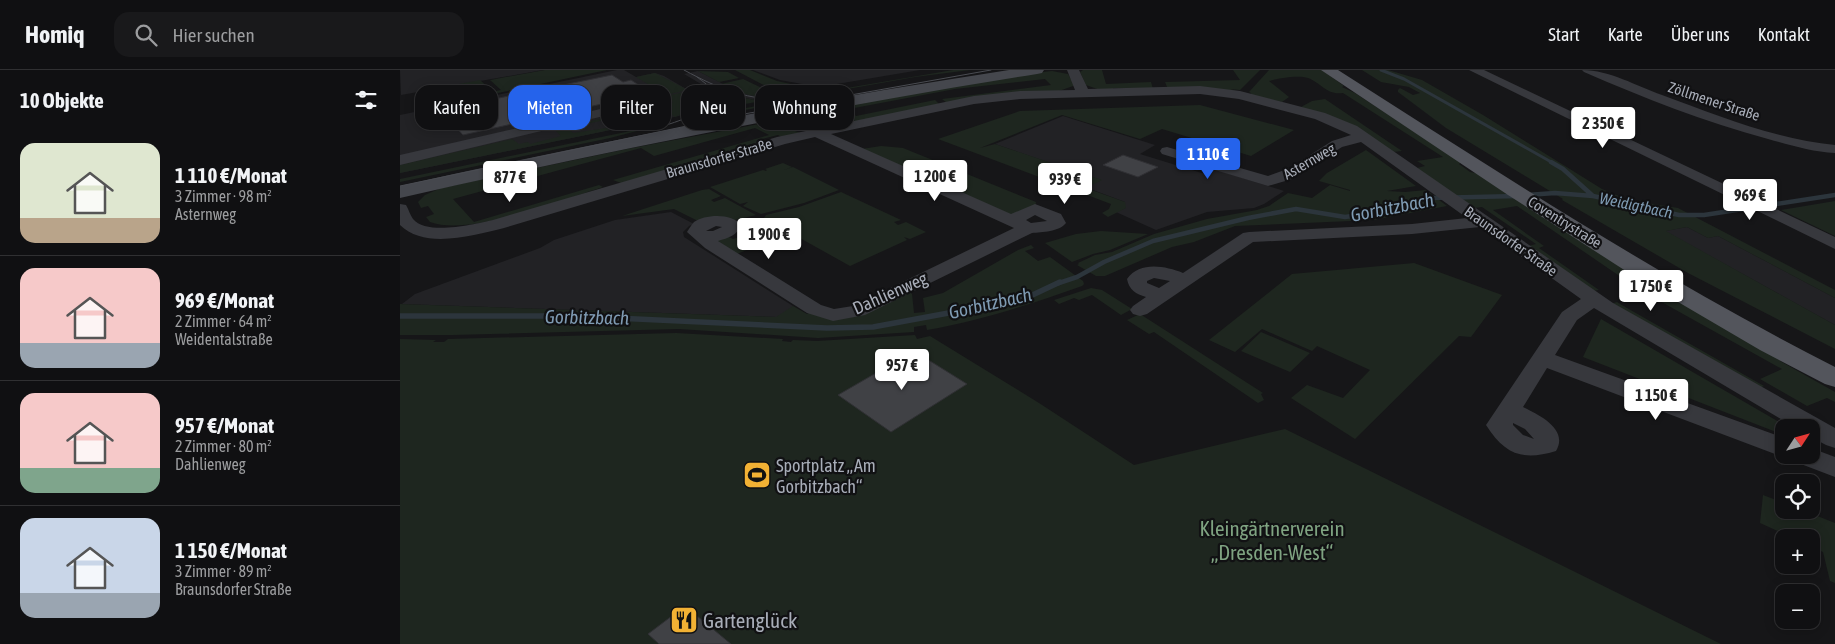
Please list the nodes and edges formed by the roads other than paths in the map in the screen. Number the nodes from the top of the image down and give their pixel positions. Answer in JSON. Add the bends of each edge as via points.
{"nodes":[{"id":1,"x":1037,"y":70,"type":"edge"},
{"id":2,"x":1059,"y":70,"type":"edge"},
{"id":3,"x":1328,"y":70,"type":"edge"},
{"id":4,"x":1349,"y":70,"type":"edge"},
{"id":5,"x":1475,"y":70,"type":"edge"},
{"id":6,"x":1588,"y":70,"type":"edge"},
{"id":7,"x":1074,"y":72,"type":"edge"},
{"id":8,"x":1083,"y":93,"type":"junction"},
{"id":9,"x":755,"y":104,"type":"edge"},
{"id":10,"x":601,"y":113,"type":"edge"},
{"id":11,"x":815,"y":132,"type":"junction"},
{"id":12,"x":1364,"y":137,"type":"junction"},
{"id":13,"x":1835,"y":149,"type":"edge"},
{"id":14,"x":1167,"y":152,"type":"dead end"},
{"id":15,"x":400,"y":160,"type":"edge"},
{"id":16,"x":400,"y":176,"type":"edge"},
{"id":17,"x":422,"y":187,"type":"junction"},
{"id":18,"x":400,"y":192,"type":"edge"},
{"id":19,"x":1541,"y":198,"type":"junction"},
{"id":20,"x":400,"y":207,"type":"edge"},
{"id":21,"x":1483,"y":221,"type":"junction"},
{"id":22,"x":704,"y":236,"type":"dead end"},
{"id":23,"x":1835,"y":244,"type":"edge"},
{"id":24,"x":1184,"y":280,"type":"junction"},
{"id":25,"x":1162,"y":295,"type":"junction"},
{"id":26,"x":1594,"y":298,"type":"junction"},
{"id":27,"x":1140,"y":310,"type":"dead end"},
{"id":28,"x":1835,"y":357,"type":"edge"},
{"id":29,"x":1542,"y":358,"type":"junction"},
{"id":30,"x":1835,"y":378,"type":"edge"},
{"id":31,"x":1508,"y":410,"type":"dead end"},
{"id":32,"x":1835,"y":439,"type":"edge"},
{"id":33,"x":1775,"y":445,"type":"edge"},
{"id":34,"x":1820,"y":462,"type":"edge"},
{"id":35,"x":1835,"y":467,"type":"edge"}],
"edges":[{"from":1,"to":17,"type":"main road","via":[[911,89]]},
{"from":2,"to":7,"type":"street"},
{"from":3,"to":19,"type":"main road","name":"Coventrystraße","via":[[1511,188]]},
{"from":4,"to":19,"type":"main road","name":"Coventrystraße"},
{"from":5,"to":23,"type":"street"},
{"from":6,"to":13,"type":"street","name":"Zöllmener Straße","via":[[1714,120],[1798,143]]},
{"from":7,"to":8,"type":"street"},
{"from":8,"to":11,"type":"street","name":"Braunsdorfer Straße","via":[[974,100]]},
{"from":8,"to":12,"type":"street","name":"Braunsdorfer Straße","via":[[1221,92],[1320,116]]},
{"from":9,"to":16,"type":"main road"},
{"from":10,"to":15,"type":"street"},
{"from":11,"to":20,"type":"street","name":"Braunsdorfer Straße","via":[[479,228],[443,232],[422,230],[407,223]]},
{"from":11,"to":22,"type":"street","name":"Dahlienweg","via":[[1020,224],[858,311],[833,315],[814,309],[711,244]]},
{"from":12,"to":14,"type":"street","name":"Asternweg","via":[[1338,144],[1284,177],[1268,181]]},
{"from":12,"to":21,"type":"street","name":"Braunsdorfer Straße"},
{"from":17,"to":18,"type":"main road"},
{"from":17,"to":20,"type":"street","name":"Braunsdorfer Straße","via":[[407,196]]},
{"from":19,"to":28,"type":"main road","name":"Coventrystraße"},
{"from":19,"to":30,"type":"main road","name":"Coventrystraße","via":[[1684,295]]},
{"from":21,"to":24,"type":"street","via":[[1412,230],[1250,237]]},
{"from":21,"to":26,"type":"street","name":"Braunsdorfer Straße"},
{"from":24,"to":25,"type":"street"},
{"from":24,"to":25,"type":"street","via":[[1152,272],[1137,279],[1144,290]]},
{"from":25,"to":27,"type":"street"},
{"from":26,"to":29,"type":"street","via":[[1569,316]]},
{"from":26,"to":32,"type":"street","name":"Braunsdorfer Straße"},
{"from":29,"to":31,"type":"street"},
{"from":29,"to":33,"type":"street"},
{"from":34,"to":35,"type":"street"}]}
